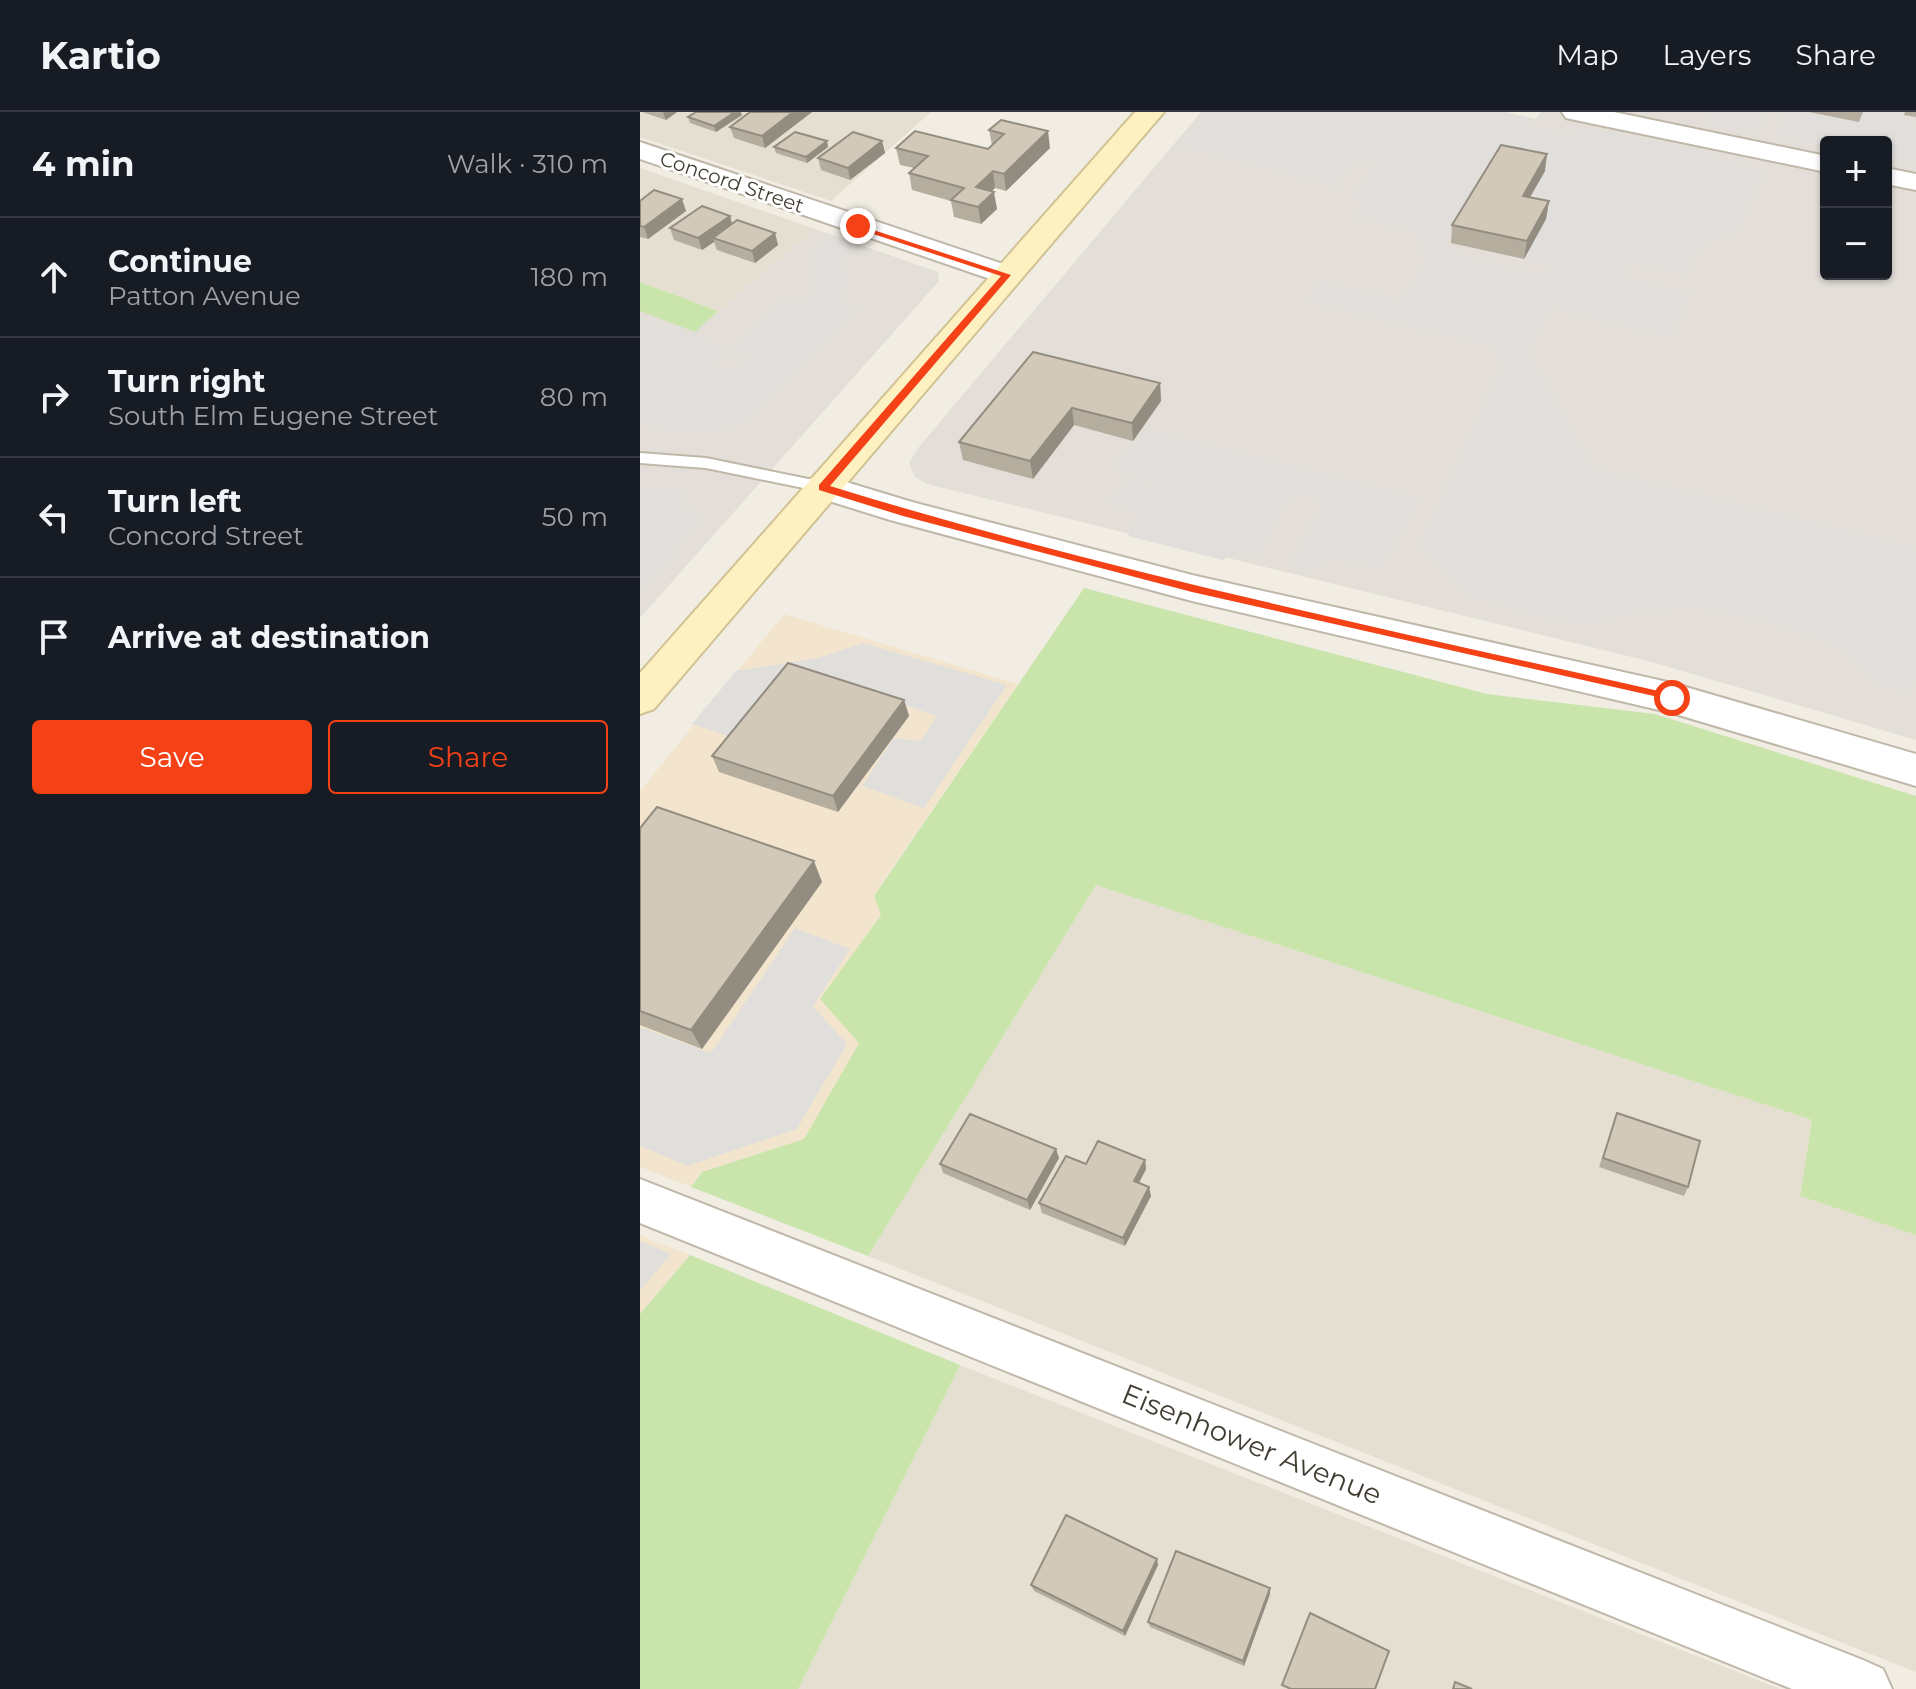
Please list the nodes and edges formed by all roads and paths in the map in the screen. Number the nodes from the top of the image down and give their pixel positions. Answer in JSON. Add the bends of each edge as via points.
{"nodes":[{"id":1,"x":1150,"y":112,"type":"edge"},
{"id":2,"x":1575,"y":112,"type":"edge"},
{"id":3,"x":640,"y":150,"type":"edge"},
{"id":4,"x":1820,"y":163,"type":"edge"},
{"id":5,"x":1892,"y":177,"type":"edge"},
{"id":6,"x":1916,"y":182,"type":"edge"},
{"id":7,"x":1007,"y":275,"type":"junction"},
{"id":8,"x":640,"y":458,"type":"edge"},
{"id":9,"x":823,"y":487,"type":"junction"},
{"id":10,"x":640,"y":699,"type":"edge"},
{"id":11,"x":1916,"y":770,"type":"edge"},
{"id":12,"x":640,"y":1201,"type":"edge"},
{"id":13,"x":1863,"y":1689,"type":"edge"}],
"edges":[{"from":1,"to":7,"type":"main road"},
{"from":2,"to":4,"type":"street"},
{"from":3,"to":7,"type":"street","name":"Concord Street"},
{"from":5,"to":6,"type":"street"},
{"from":7,"to":9,"type":"main road"},
{"from":8,"to":9,"type":"lane","via":[[706,463]]},
{"from":9,"to":10,"type":"main road"},
{"from":9,"to":11,"type":"street","via":[[1192,588],[1672,698]]},
{"from":12,"to":13,"type":"street","name":"Eisenhower Avenue"}]}
